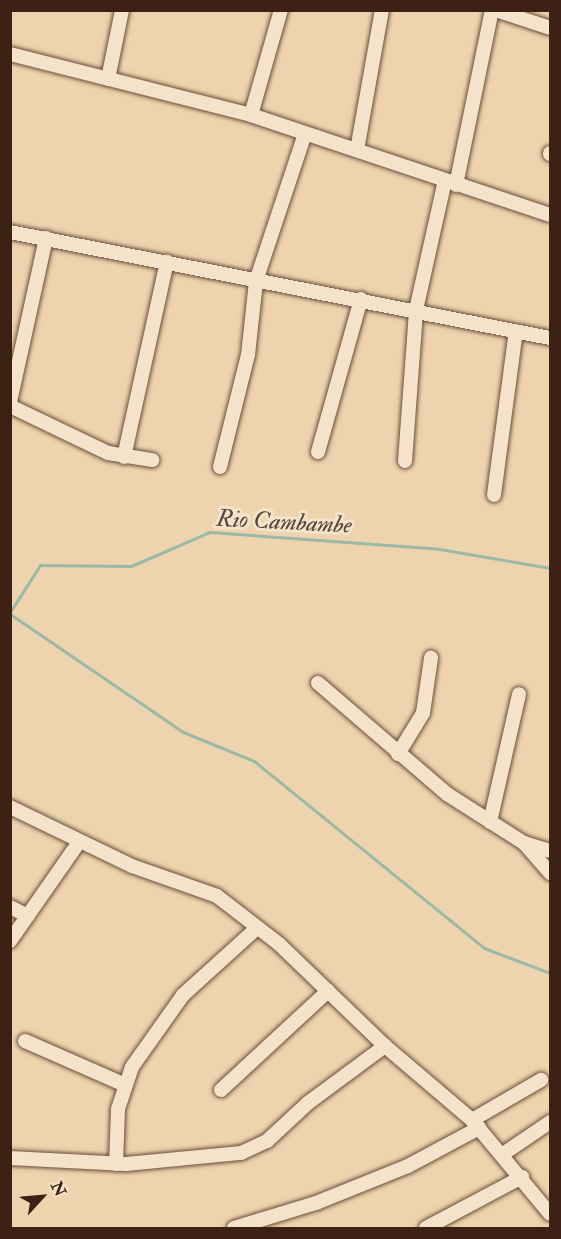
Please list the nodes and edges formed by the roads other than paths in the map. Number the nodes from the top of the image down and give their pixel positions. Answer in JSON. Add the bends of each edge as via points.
{"nodes":[{"id":1,"x":122,"y":10,"type":"edge"},
{"id":2,"x":281,"y":10,"type":"edge"},
{"id":3,"x":382,"y":10,"type":"edge"},
{"id":4,"x":492,"y":10,"type":"edge"},
{"id":5,"x":496,"y":10,"type":"edge"},
{"id":6,"x":550,"y":28,"type":"edge"},
{"id":7,"x":10,"y":54,"type":"edge"},
{"id":8,"x":108,"y":79,"type":"junction"},
{"id":9,"x":251,"y":115,"type":"junction"},
{"id":10,"x":305,"y":134,"type":"junction"},
{"id":11,"x":357,"y":150,"type":"junction"},
{"id":12,"x":450,"y":182,"type":"junction"},
{"id":13,"x":550,"y":215,"type":"edge"},
{"id":14,"x":10,"y":232,"type":"edge"},
{"id":15,"x":46,"y":238,"type":"junction"},
{"id":16,"x":167,"y":262,"type":"junction"},
{"id":17,"x":256,"y":281,"type":"junction"},
{"id":18,"x":361,"y":299,"type":"junction"},
{"id":19,"x":416,"y":310,"type":"junction"},
{"id":20,"x":516,"y":331,"type":"junction"},
{"id":21,"x":550,"y":338,"type":"edge"},
{"id":22,"x":10,"y":404,"type":"edge"},
{"id":23,"x":318,"y":452,"type":"dead end"},
{"id":24,"x":124,"y":457,"type":"junction"},
{"id":25,"x":152,"y":460,"type":"dead end"},
{"id":26,"x":405,"y":461,"type":"dead end"},
{"id":27,"x":220,"y":467,"type":"dead end"},
{"id":28,"x":494,"y":495,"type":"dead end"},
{"id":29,"x":430,"y":658,"type":"dead end"},
{"id":30,"x":318,"y":683,"type":"dead end"},
{"id":31,"x":519,"y":694,"type":"dead end"},
{"id":32,"x":398,"y":754,"type":"junction"},
{"id":33,"x":10,"y":807,"type":"edge"},
{"id":34,"x":490,"y":822,"type":"junction"},
{"id":35,"x":79,"y":842,"type":"junction"},
{"id":36,"x":524,"y":843,"type":"junction"},
{"id":37,"x":550,"y":851,"type":"edge"},
{"id":38,"x":550,"y":873,"type":"edge"},
{"id":39,"x":10,"y":907,"type":"edge"},
{"id":40,"x":28,"y":916,"type":"junction"},
{"id":41,"x":257,"y":928,"type":"junction"},
{"id":42,"x":10,"y":941,"type":"edge"},
{"id":43,"x":328,"y":991,"type":"junction"},
{"id":44,"x":25,"y":1041,"type":"dead end"},
{"id":45,"x":385,"y":1046,"type":"junction"},
{"id":46,"x":541,"y":1080,"type":"dead end"},
{"id":47,"x":123,"y":1084,"type":"junction"},
{"id":48,"x":221,"y":1090,"type":"dead end"},
{"id":49,"x":550,"y":1122,"type":"edge"},
{"id":50,"x":476,"y":1124,"type":"junction"},
{"id":51,"x":503,"y":1154,"type":"junction"},
{"id":52,"x":10,"y":1158,"type":"edge"},
{"id":53,"x":116,"y":1164,"type":"junction"},
{"id":54,"x":522,"y":1177,"type":"junction"},
{"id":55,"x":550,"y":1214,"type":"edge"},
{"id":56,"x":240,"y":1228,"type":"edge"},
{"id":57,"x":426,"y":1228,"type":"edge"}],
"edges":[{"from":1,"to":8,"type":"street"},
{"from":2,"to":9,"type":"street"},
{"from":3,"to":11,"type":"street"},
{"from":4,"to":12,"type":"street"},
{"from":5,"to":6,"type":"street"},
{"from":7,"to":8,"type":"street"},
{"from":8,"to":9,"type":"street"},
{"from":9,"to":10,"type":"street"},
{"from":10,"to":11,"type":"street"},
{"from":10,"to":17,"type":"street"},
{"from":11,"to":12,"type":"street"},
{"from":12,"to":13,"type":"street"},
{"from":12,"to":19,"type":"street"},
{"from":14,"to":15,"type":"street"},
{"from":15,"to":16,"type":"street"},
{"from":15,"to":22,"type":"street"},
{"from":16,"to":17,"type":"street"},
{"from":16,"to":24,"type":"street"},
{"from":17,"to":18,"type":"street"},
{"from":17,"to":27,"type":"street","via":[[248,355]]},
{"from":18,"to":19,"type":"street"},
{"from":18,"to":23,"type":"street"},
{"from":19,"to":20,"type":"street"},
{"from":19,"to":26,"type":"street"},
{"from":20,"to":21,"type":"street"},
{"from":20,"to":28,"type":"street"},
{"from":22,"to":24,"type":"street","via":[[97,448]]},
{"from":24,"to":25,"type":"street"},
{"from":29,"to":32,"type":"street","via":[[423,712]]},
{"from":30,"to":32,"type":"street"},
{"from":31,"to":34,"type":"street"},
{"from":32,"to":34,"type":"street","via":[[447,794]]},
{"from":33,"to":35,"type":"street"},
{"from":34,"to":36,"type":"street"},
{"from":35,"to":40,"type":"street"},
{"from":35,"to":41,"type":"street","via":[[132,866],[201,888]]},
{"from":36,"to":37,"type":"street"},
{"from":36,"to":38,"type":"street"},
{"from":39,"to":40,"type":"street"},
{"from":40,"to":42,"type":"street"},
{"from":41,"to":43,"type":"street"},
{"from":41,"to":47,"type":"street","via":[[183,995]]},
{"from":43,"to":45,"type":"street"},
{"from":43,"to":48,"type":"street"},
{"from":44,"to":47,"type":"street"},
{"from":45,"to":50,"type":"street"},
{"from":45,"to":53,"type":"street","via":[[258,1147],[242,1153]]},
{"from":46,"to":50,"type":"street"},
{"from":47,"to":53,"type":"street"},
{"from":49,"to":51,"type":"street"},
{"from":50,"to":51,"type":"street"},
{"from":50,"to":56,"type":"street","via":[[398,1170]]},
{"from":51,"to":54,"type":"street"},
{"from":52,"to":53,"type":"street"},
{"from":54,"to":55,"type":"street"},
{"from":54,"to":57,"type":"street"}]}
